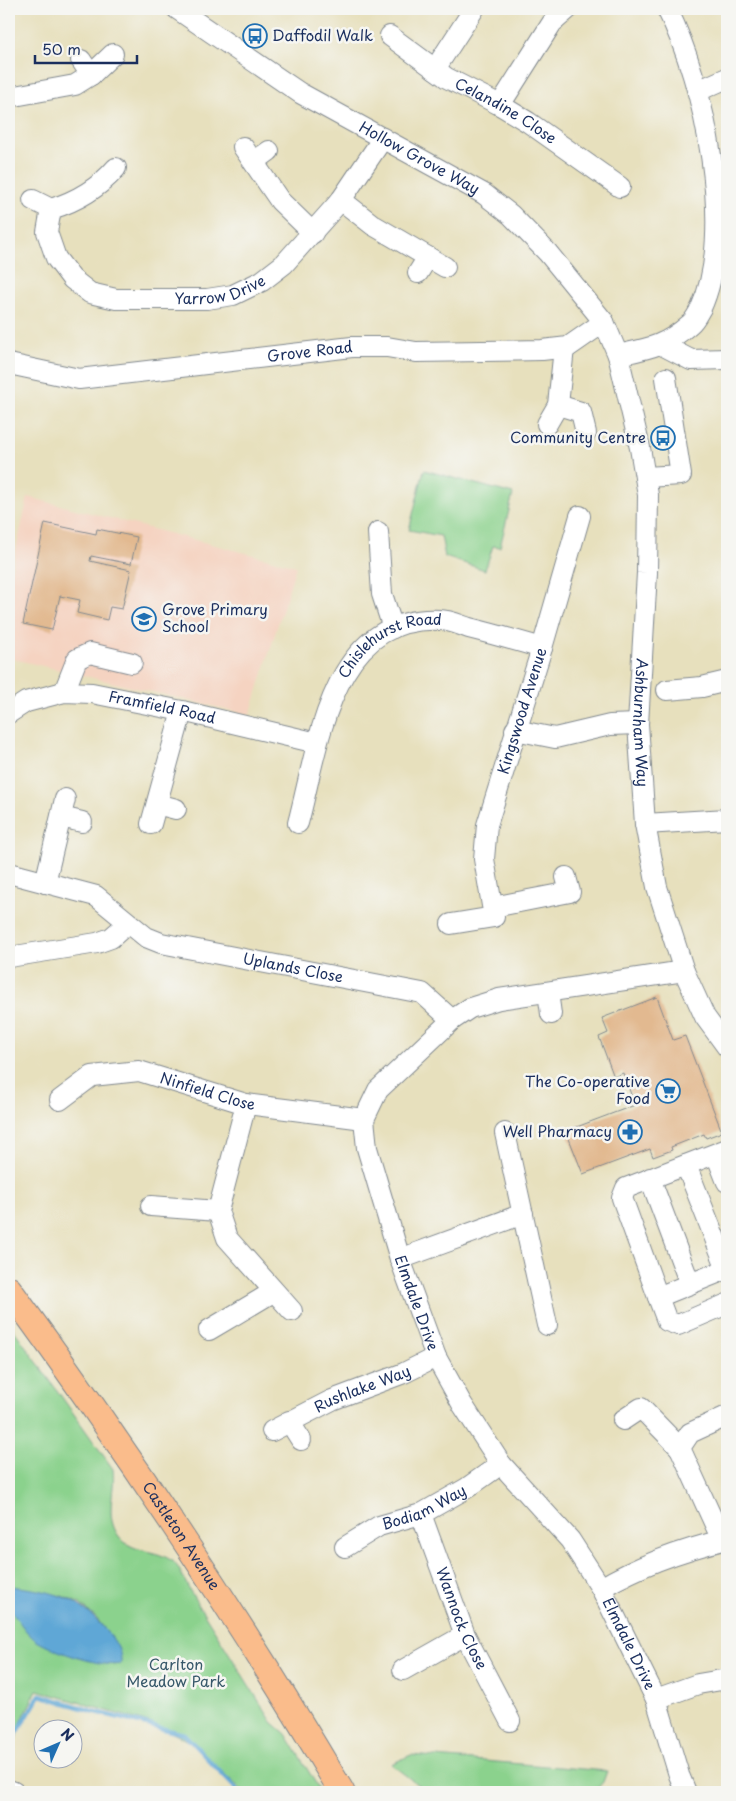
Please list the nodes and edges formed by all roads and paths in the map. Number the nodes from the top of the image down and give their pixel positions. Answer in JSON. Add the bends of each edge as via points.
{"nodes":[{"id":1,"x":177,"y":9,"type":"edge"},
{"id":2,"x":474,"y":9,"type":"edge"},
{"id":3,"x":568,"y":9,"type":"edge"},
{"id":4,"x":667,"y":9,"type":"edge"},
{"id":5,"x":390,"y":36,"type":"dead end"},
{"id":6,"x":113,"y":54,"type":"dead end"},
{"id":7,"x":435,"y":69,"type":"junction"},
{"id":8,"x":727,"y":78,"type":"edge"},
{"id":9,"x":700,"y":90,"type":"junction"},
{"id":10,"x":9,"y":97,"type":"edge"},
{"id":11,"x":500,"y":105,"type":"junction"},
{"id":12,"x":383,"y":138,"type":"junction"},
{"id":13,"x":256,"y":153,"type":"dead end"},
{"id":14,"x":111,"y":181,"type":"dead end"},
{"id":15,"x":620,"y":186,"type":"dead end"},
{"id":16,"x":724,"y":196,"type":"edge"},
{"id":17,"x":341,"y":200,"type":"junction"},
{"id":18,"x":313,"y":233,"type":"junction"},
{"id":19,"x":431,"y":266,"type":"dead end"},
{"id":20,"x":719,"y":288,"type":"edge"},
{"id":21,"x":604,"y":322,"type":"junction"},
{"id":22,"x":662,"y":345,"type":"junction"},
{"id":23,"x":564,"y":348,"type":"junction"},
{"id":24,"x":618,"y":355,"type":"junction"},
{"id":25,"x":727,"y":359,"type":"edge"},
{"id":26,"x":9,"y":364,"type":"edge"},
{"id":27,"x":666,"y":378,"type":"dead end"},
{"id":28,"x":558,"y":405,"type":"junction"},
{"id":29,"x":547,"y":424,"type":"dead end"},
{"id":30,"x":586,"y":433,"type":"dead end"},
{"id":31,"x":645,"y":477,"type":"junction"},
{"id":32,"x":580,"y":516,"type":"dead end"},
{"id":33,"x":378,"y":532,"type":"dead end"},
{"id":34,"x":393,"y":628,"type":"junction"},
{"id":35,"x":542,"y":648,"type":"junction"},
{"id":36,"x":132,"y":663,"type":"dead end"},
{"id":37,"x":727,"y":681,"type":"edge"},
{"id":38,"x":667,"y":690,"type":"dead end"},
{"id":39,"x":64,"y":692,"type":"junction"},
{"id":40,"x":182,"y":711,"type":"junction"},
{"id":41,"x":9,"y":713,"type":"edge"},
{"id":42,"x":638,"y":724,"type":"junction"},
{"id":43,"x":515,"y":730,"type":"junction"},
{"id":44,"x":317,"y":743,"type":"junction"},
{"id":45,"x":157,"y":804,"type":"junction"},
{"id":46,"x":176,"y":809,"type":"dead end"},
{"id":47,"x":727,"y":819,"type":"edge"},
{"id":48,"x":82,"y":822,"type":"dead end"},
{"id":49,"x":298,"y":823,"type":"dead end"},
{"id":50,"x":151,"y":824,"type":"dead end"},
{"id":51,"x":646,"y":824,"type":"junction"},
{"id":52,"x":9,"y":874,"type":"edge"},
{"id":53,"x":566,"y":877,"type":"dead end"},
{"id":54,"x":45,"y":883,"type":"junction"},
{"id":55,"x":492,"y":907,"type":"junction"},
{"id":56,"x":128,"y":923,"type":"junction"},
{"id":57,"x":451,"y":924,"type":"dead end"},
{"id":58,"x":9,"y":957,"type":"edge"},
{"id":59,"x":684,"y":971,"type":"junction"},
{"id":60,"x":548,"y":992,"type":"junction"},
{"id":61,"x":551,"y":1014,"type":"dead end"},
{"id":62,"x":452,"y":1020,"type":"junction"},
{"id":63,"x":727,"y":1047,"type":"edge"},
{"id":64,"x":60,"y":1100,"type":"dead end"},
{"id":65,"x":246,"y":1104,"type":"junction"},
{"id":66,"x":364,"y":1119,"type":"junction"},
{"id":67,"x":505,"y":1133,"type":"dead end"},
{"id":68,"x":722,"y":1152,"type":"edge"},
{"id":69,"x":686,"y":1166,"type":"junction"},
{"id":70,"x":650,"y":1178,"type":"junction"},
{"id":71,"x":727,"y":1182,"type":"edge"},
{"id":72,"x":151,"y":1206,"type":"dead end"},
{"id":73,"x":218,"y":1211,"type":"junction"},
{"id":74,"x":523,"y":1214,"type":"junction"},
{"id":75,"x":400,"y":1259,"type":"junction"},
{"id":76,"x":727,"y":1269,"type":"edge"},
{"id":77,"x":690,"y":1284,"type":"junction"},
{"id":78,"x":9,"y":1289,"type":"edge"},
{"id":79,"x":273,"y":1292,"type":"junction"},
{"id":80,"x":658,"y":1297,"type":"junction"},
{"id":81,"x":727,"y":1304,"type":"edge"},
{"id":82,"x":292,"y":1311,"type":"dead end"},
{"id":83,"x":547,"y":1325,"type":"dead end"},
{"id":84,"x":209,"y":1330,"type":"dead end"},
{"id":85,"x":436,"y":1357,"type":"junction"},
{"id":86,"x":727,"y":1416,"type":"edge"},
{"id":87,"x":623,"y":1420,"type":"dead end"},
{"id":88,"x":301,"y":1440,"type":"dead end"},
{"id":89,"x":680,"y":1448,"type":"junction"},
{"id":90,"x":501,"y":1464,"type":"junction"},
{"id":91,"x":420,"y":1514,"type":"junction"},
{"id":92,"x":725,"y":1539,"type":"edge"},
{"id":93,"x":345,"y":1547,"type":"dead end"},
{"id":94,"x":601,"y":1588,"type":"junction"},
{"id":95,"x":465,"y":1635,"type":"junction"},
{"id":96,"x":403,"y":1670,"type":"dead end"},
{"id":97,"x":727,"y":1679,"type":"edge"},
{"id":98,"x":656,"y":1699,"type":"junction"},
{"id":99,"x":510,"y":1720,"type":"dead end"},
{"id":100,"x":9,"y":1790,"type":"edge"},
{"id":101,"x":14,"y":1792,"type":"edge"},
{"id":102,"x":342,"y":1792,"type":"edge"},
{"id":103,"x":686,"y":1792,"type":"edge"}],
"edges":[{"from":1,"to":12,"type":"street","name":"Hollow Grove Way","via":[[300,93]]},
{"from":2,"to":7,"type":"street"},
{"from":3,"to":11,"type":"street","via":[[552,23]]},
{"from":4,"to":9,"type":"street"},
{"from":5,"to":7,"type":"street","name":"Celandine Close"},
{"from":6,"to":10,"type":"street","via":[[86,68],[74,85]]},
{"from":7,"to":11,"type":"street","name":"Celandine Close"},
{"from":8,"to":9,"type":"street"},
{"from":9,"to":16,"type":"street"},
{"from":11,"to":15,"type":"street","name":"Celandine Close"},
{"from":12,"to":17,"type":"street","name":"Yarrow Drive"},
{"from":12,"to":21,"type":"street","name":"Hollow Grove Way","via":[[484,194],[511,214],[548,253]]},
{"from":13,"to":18,"type":"street","via":[[280,201]]},
{"from":14,"to":18,"type":"street","name":"Yarrow Drive","via":[[72,202],[42,204],[56,258],[72,279],[90,293],[116,299],[232,295],[262,281],[284,264]]},
{"from":16,"to":20,"type":"street"},
{"from":17,"to":18,"type":"street","name":"Yarrow Drive"},
{"from":17,"to":19,"type":"street"},
{"from":20,"to":22,"type":"street","via":[[708,298],[692,323]]},
{"from":21,"to":23,"type":"street","name":"Grove Road"},
{"from":21,"to":24,"type":"street","name":"Hollow Grove Way"},
{"from":22,"to":24,"type":"street"},
{"from":22,"to":25,"type":"street","via":[[691,360]]},
{"from":23,"to":26,"type":"street","name":"Grove Road","via":[[416,352],[387,347],[352,347],[80,379]]},
{"from":23,"to":28,"type":"street"},
{"from":24,"to":31,"type":"street","name":"Ashburnham Way"},
{"from":27,"to":31,"type":"street","via":[[681,475]]},
{"from":28,"to":29,"type":"street"},
{"from":28,"to":30,"type":"street","via":[[581,412]]},
{"from":31,"to":42,"type":"street","name":"Ashburnham Way","via":[[648,495],[647,573]]},
{"from":32,"to":35,"type":"street","name":"Kingswood Avenue"},
{"from":33,"to":34,"type":"street","via":[[382,594]]},
{"from":34,"to":35,"type":"street","name":"Chislehurst Road","via":[[417,621],[441,620]]},
{"from":34,"to":44,"type":"street","name":"Chislehurst Road","via":[[362,649],[340,678]]},
{"from":35,"to":43,"type":"street","name":"Kingswood Avenue"},
{"from":36,"to":39,"type":"street","via":[[90,654],[77,659]]},
{"from":37,"to":38,"type":"street"},
{"from":39,"to":40,"type":"street","name":"Framfield Road","via":[[116,696]]},
{"from":39,"to":41,"type":"street","name":"Framfield Road","via":[[26,702]]},
{"from":40,"to":44,"type":"street","name":"Framfield Road"},
{"from":40,"to":45,"type":"street"},
{"from":42,"to":43,"type":"street","via":[[610,726],[555,738]]},
{"from":42,"to":51,"type":"street","name":"Ashburnham Way"},
{"from":43,"to":55,"type":"street","name":"Kingswood Avenue","via":[[487,825],[484,859]]},
{"from":44,"to":49,"type":"street","name":"Chislehurst Road"},
{"from":45,"to":46,"type":"street"},
{"from":45,"to":50,"type":"street"},
{"from":47,"to":51,"type":"street"},
{"from":48,"to":54,"type":"street","via":[[63,808]]},
{"from":51,"to":59,"type":"street","name":"Ashburnham Way","via":[[657,887]]},
{"from":52,"to":54,"type":"street","name":"Uplands Close"},
{"from":53,"to":55,"type":"street","via":[[570,892]]},
{"from":54,"to":56,"type":"street","name":"Uplands Close","via":[[96,896]]},
{"from":55,"to":57,"type":"street","via":[[494,917]]},
{"from":56,"to":58,"type":"street","via":[[111,938],[96,943]]},
{"from":56,"to":62,"type":"street","name":"Uplands Close","via":[[161,943],[422,993]]},
{"from":59,"to":60,"type":"street"},
{"from":59,"to":63,"type":"street","name":"Ashburnham Way","via":[[705,1017]]},
{"from":60,"to":61,"type":"street"},
{"from":60,"to":62,"type":"street","via":[[499,999],[470,1008]]},
{"from":62,"to":66,"type":"street","via":[[378,1090]]},
{"from":64,"to":65,"type":"street","name":"Ninfield Close","via":[[92,1076],[139,1071]]},
{"from":65,"to":66,"type":"street","name":"Ninfield Close"},
{"from":65,"to":73,"type":"street"},
{"from":66,"to":75,"type":"street","name":"Elmdale Drive","via":[[367,1148]]},
{"from":67,"to":74,"type":"street"},
{"from":68,"to":69,"type":"street"},
{"from":68,"to":71,"type":"street"},
{"from":69,"to":70,"type":"street"},
{"from":69,"to":76,"type":"street"},
{"from":70,"to":77,"type":"street"},
{"from":70,"to":80,"type":"street","via":[[626,1188],[622,1198]]},
{"from":72,"to":73,"type":"street"},
{"from":73,"to":79,"type":"street","via":[[227,1238]]},
{"from":74,"to":75,"type":"street"},
{"from":74,"to":83,"type":"street"},
{"from":75,"to":85,"type":"street","name":"Elmdale Drive"},
{"from":76,"to":77,"type":"street"},
{"from":77,"to":80,"type":"street"},
{"from":78,"to":102,"type":"main road","name":"Castleton Avenue","via":[[114,1438],[238,1624]]},
{"from":79,"to":82,"type":"street"},
{"from":79,"to":84,"type":"street"},
{"from":80,"to":81,"type":"street","via":[[667,1321],[678,1324]]},
{"from":85,"to":88,"type":"street","name":"Rushlake Way","via":[[404,1373],[332,1400],[281,1426]]},
{"from":85,"to":90,"type":"street","name":"Elmdale Drive"},
{"from":86,"to":89,"type":"street","via":[[690,1433]]},
{"from":87,"to":89,"type":"street","via":[[641,1408]]},
{"from":89,"to":92,"type":"street"},
{"from":90,"to":91,"type":"street","name":"Bodiam Way","via":[[467,1488]]},
{"from":90,"to":94,"type":"street","name":"Elmdale Drive","via":[[570,1540]]},
{"from":91,"to":93,"type":"street","name":"Bodiam Way","via":[[379,1526]]},
{"from":91,"to":95,"type":"street","name":"Wannock Close"},
{"from":92,"to":94,"type":"street","via":[[663,1557],[633,1569]]},
{"from":94,"to":98,"type":"street","name":"Elmdale Drive"},
{"from":95,"to":96,"type":"street"},
{"from":95,"to":99,"type":"street","name":"Wannock Close"},
{"from":97,"to":98,"type":"street","via":[[698,1684]]},
{"from":98,"to":103,"type":"street","name":"Elmdale Drive"},
{"from":100,"to":101,"type":"street"}]}
